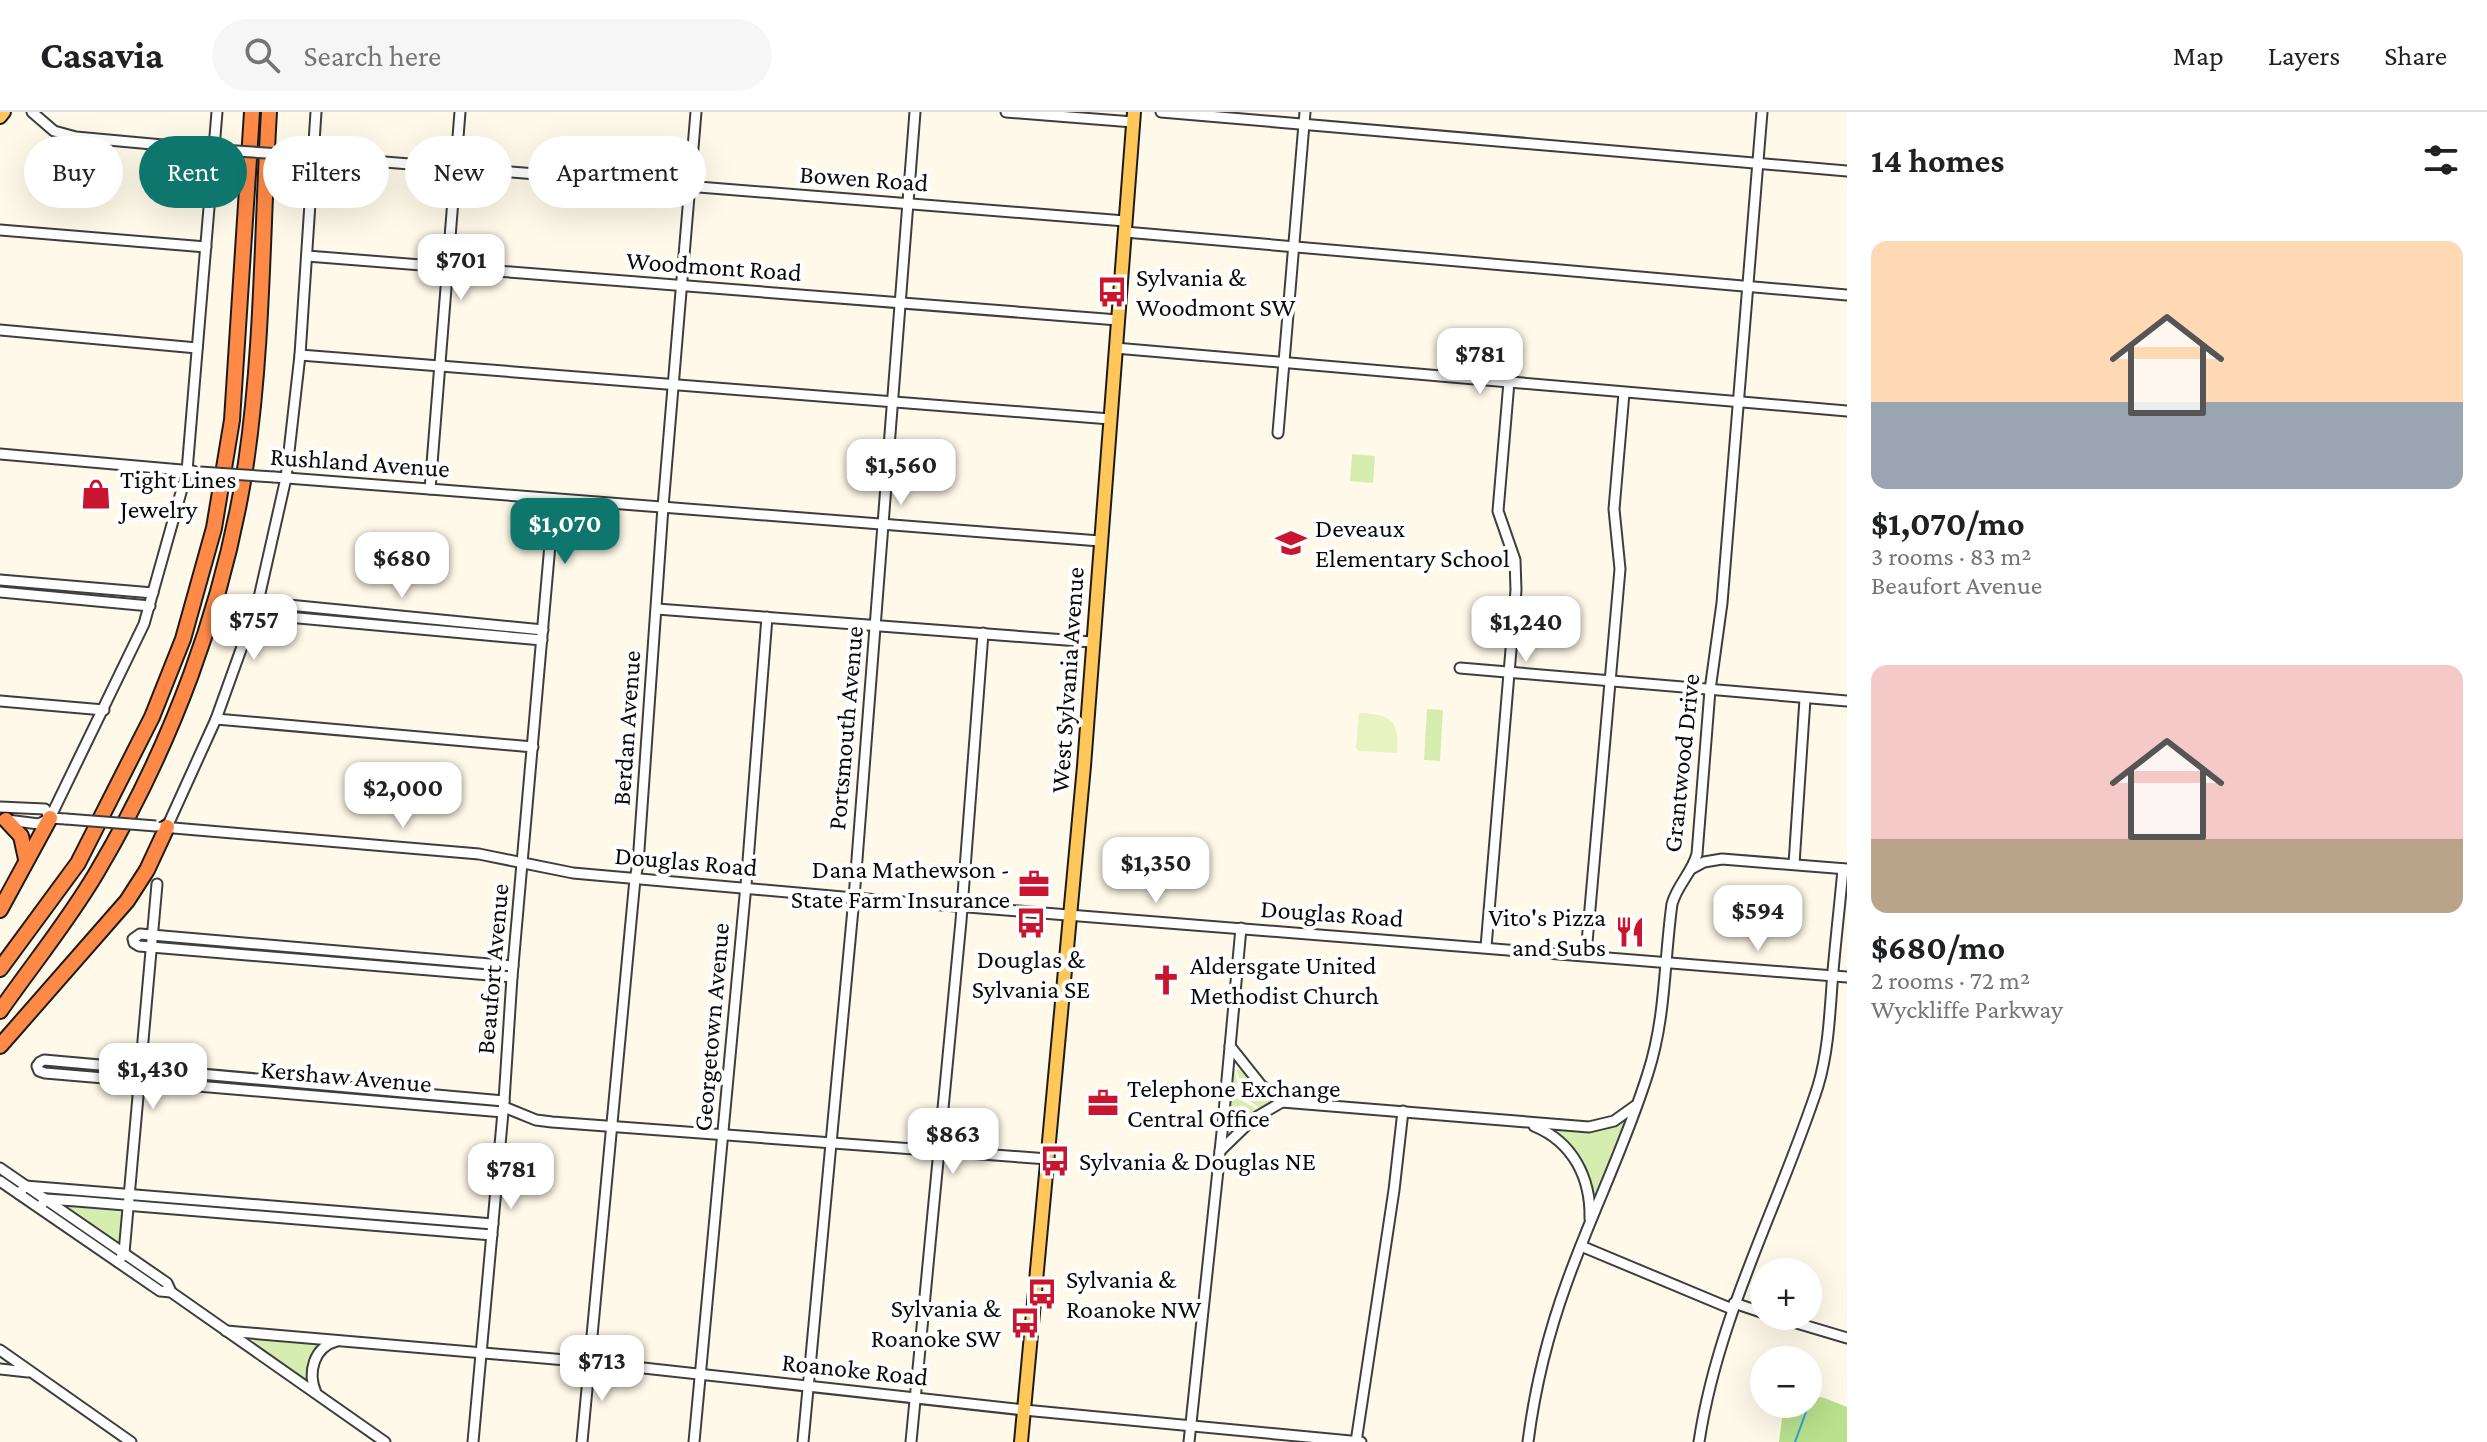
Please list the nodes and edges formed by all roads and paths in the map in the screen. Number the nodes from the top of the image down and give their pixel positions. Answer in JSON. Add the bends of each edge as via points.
{"nodes":[{"id":1,"x":32,"y":112,"type":"edge"},
{"id":2,"x":217,"y":112,"type":"edge"},
{"id":3,"x":252,"y":112,"type":"edge"},
{"id":4,"x":269,"y":112,"type":"edge"},
{"id":5,"x":276,"y":112,"type":"edge"},
{"id":6,"x":316,"y":112,"type":"edge"},
{"id":7,"x":460,"y":112,"type":"edge"},
{"id":8,"x":696,"y":112,"type":"edge"},
{"id":9,"x":915,"y":112,"type":"edge"},
{"id":10,"x":1006,"y":112,"type":"edge"},
{"id":11,"x":1161,"y":112,"type":"edge"},
{"id":12,"x":1305,"y":112,"type":"edge"},
{"id":13,"x":1762,"y":112,"type":"edge"},
{"id":14,"x":1133,"y":117,"type":"edge"},
{"id":15,"x":1304,"y":124,"type":"junction"},
{"id":16,"x":217,"y":136,"type":"edge"},
{"id":17,"x":314,"y":136,"type":"edge"},
{"id":18,"x":458,"y":136,"type":"edge"},
{"id":19,"x":694,"y":136,"type":"edge"},
{"id":20,"x":139,"y":143,"type":"edge"},
{"id":21,"x":1757,"y":164,"type":"junction"},
{"id":22,"x":1847,"y":171,"type":"edge"},
{"id":23,"x":706,"y":188,"type":"edge"},
{"id":24,"x":909,"y":204,"type":"junction"},
{"id":25,"x":210,"y":208,"type":"edge"},
{"id":26,"x":310,"y":208,"type":"edge"},
{"id":27,"x":452,"y":208,"type":"edge"},
{"id":28,"x":689,"y":208,"type":"edge"},
{"id":29,"x":1125,"y":226,"type":"junction"},
{"id":30,"x":0,"y":230,"type":"edge"},
{"id":31,"x":206,"y":247,"type":"junction"},
{"id":32,"x":1294,"y":247,"type":"junction"},
{"id":33,"x":307,"y":256,"type":"junction"},
{"id":34,"x":448,"y":267,"type":"junction"},
{"id":35,"x":1746,"y":285,"type":"junction"},
{"id":36,"x":682,"y":286,"type":"junction"},
{"id":37,"x":1847,"y":295,"type":"edge"},
{"id":38,"x":900,"y":303,"type":"junction"},
{"id":39,"x":259,"y":320,"type":"junction"},
{"id":40,"x":1118,"y":320,"type":"junction"},
{"id":41,"x":0,"y":330,"type":"edge"},
{"id":42,"x":197,"y":348,"type":"junction"},
{"id":43,"x":1115,"y":348,"type":"junction"},
{"id":44,"x":300,"y":355,"type":"junction"},
{"id":45,"x":1284,"y":363,"type":"junction"},
{"id":46,"x":439,"y":366,"type":"junction"},
{"id":47,"x":1509,"y":382,"type":"junction"},
{"id":48,"x":674,"y":385,"type":"junction"},
{"id":49,"x":1624,"y":393,"type":"junction"},
{"id":50,"x":893,"y":402,"type":"junction"},
{"id":51,"x":1737,"y":402,"type":"junction"},
{"id":52,"x":1847,"y":411,"type":"edge"},
{"id":53,"x":1110,"y":419,"type":"junction"},
{"id":54,"x":1278,"y":433,"type":"dead end"},
{"id":55,"x":0,"y":454,"type":"edge"},
{"id":56,"x":187,"y":471,"type":"junction"},
{"id":57,"x":286,"y":478,"type":"junction"},
{"id":58,"x":430,"y":489,"type":"junction"},
{"id":59,"x":554,"y":499,"type":"junction"},
{"id":60,"x":663,"y":507,"type":"junction"},
{"id":61,"x":883,"y":524,"type":"junction"},
{"id":62,"x":1100,"y":541,"type":"junction"},
{"id":63,"x":0,"y":580,"type":"edge"},
{"id":64,"x":0,"y":592,"type":"edge"},
{"id":65,"x":153,"y":593,"type":"junction"},
{"id":66,"x":258,"y":602,"type":"junction"},
{"id":67,"x":150,"y":606,"type":"junction"},
{"id":68,"x":657,"y":609,"type":"junction"},
{"id":69,"x":253,"y":614,"type":"junction"},
{"id":70,"x":767,"y":617,"type":"junction"},
{"id":71,"x":876,"y":625,"type":"junction"},
{"id":72,"x":983,"y":633,"type":"junction"},
{"id":73,"x":542,"y":635,"type":"junction"},
{"id":74,"x":1092,"y":642,"type":"junction"},
{"id":75,"x":1460,"y":668,"type":"dead end"},
{"id":76,"x":1509,"y":672,"type":"junction"},
{"id":77,"x":1610,"y":682,"type":"junction"},
{"id":78,"x":1710,"y":690,"type":"junction"},
{"id":79,"x":1805,"y":699,"type":"junction"},
{"id":80,"x":0,"y":701,"type":"edge"},
{"id":81,"x":1847,"y":701,"type":"edge"},
{"id":82,"x":104,"y":710,"type":"junction"},
{"id":83,"x":216,"y":719,"type":"junction"},
{"id":84,"x":533,"y":747,"type":"junction"},
{"id":85,"x":2,"y":815,"type":"edge"},
{"id":86,"x":50,"y":818,"type":"junction"},
{"id":87,"x":162,"y":827,"type":"junction"},
{"id":88,"x":26,"y":859,"type":"junction"},
{"id":89,"x":523,"y":864,"type":"junction"},
{"id":90,"x":1794,"y":864,"type":"junction"},
{"id":91,"x":1691,"y":869,"type":"junction"},
{"id":92,"x":1845,"y":869,"type":"edge"},
{"id":93,"x":635,"y":879,"type":"junction"},
{"id":94,"x":157,"y":884,"type":"dead end"},
{"id":95,"x":746,"y":888,"type":"junction"},
{"id":96,"x":854,"y":898,"type":"junction"},
{"id":97,"x":1847,"y":898,"type":"edge"},
{"id":98,"x":962,"y":906,"type":"junction"},
{"id":99,"x":0,"y":910,"type":"edge"},
{"id":100,"x":1839,"y":910,"type":"junction"},
{"id":101,"x":1069,"y":914,"type":"junction"},
{"id":102,"x":1241,"y":928,"type":"junction"},
{"id":103,"x":153,"y":935,"type":"junction"},
{"id":104,"x":152,"y":947,"type":"junction"},
{"id":105,"x":1486,"y":947,"type":"junction"},
{"id":106,"x":1586,"y":954,"type":"junction"},
{"id":107,"x":1667,"y":961,"type":"junction"},
{"id":108,"x":513,"y":966,"type":"junction"},
{"id":109,"x":0,"y":969,"type":"edge"},
{"id":110,"x":1833,"y":975,"type":"junction"},
{"id":111,"x":512,"y":977,"type":"junction"},
{"id":112,"x":1847,"y":977,"type":"edge"},
{"id":113,"x":0,"y":1011,"type":"edge"},
{"id":114,"x":0,"y":1046,"type":"edge"},
{"id":115,"x":1230,"y":1046,"type":"junction"},
{"id":116,"x":140,"y":1068,"type":"junction"},
{"id":117,"x":139,"y":1079,"type":"junction"},
{"id":118,"x":1282,"y":1102,"type":"junction"},
{"id":119,"x":1637,"y":1104,"type":"junction"},
{"id":120,"x":504,"y":1107,"type":"junction"},
{"id":121,"x":1403,"y":1111,"type":"junction"},
{"id":122,"x":1519,"y":1122,"type":"junction"},
{"id":123,"x":613,"y":1126,"type":"junction"},
{"id":124,"x":723,"y":1135,"type":"junction"},
{"id":125,"x":831,"y":1142,"type":"junction"},
{"id":126,"x":939,"y":1151,"type":"junction"},
{"id":127,"x":1220,"y":1151,"type":"junction"},
{"id":128,"x":1048,"y":1159,"type":"junction"},
{"id":129,"x":0,"y":1168,"type":"edge"},
{"id":130,"x":0,"y":1181,"type":"edge"},
{"id":131,"x":22,"y":1190,"type":"junction"},
{"id":132,"x":128,"y":1200,"type":"junction"},
{"id":133,"x":42,"y":1204,"type":"junction"},
{"id":134,"x":493,"y":1224,"type":"junction"},
{"id":135,"x":1590,"y":1226,"type":"junction"},
{"id":136,"x":492,"y":1235,"type":"junction"},
{"id":137,"x":1581,"y":1246,"type":"junction"},
{"id":138,"x":121,"y":1257,"type":"junction"},
{"id":139,"x":1733,"y":1306,"type":"junction"},
{"id":140,"x":1750,"y":1310,"type":"edge"},
{"id":141,"x":1820,"y":1330,"type":"edge"},
{"id":142,"x":226,"y":1331,"type":"junction"},
{"id":143,"x":1847,"y":1338,"type":"edge"},
{"id":144,"x":345,"y":1340,"type":"junction"},
{"id":145,"x":0,"y":1350,"type":"edge"},
{"id":146,"x":481,"y":1352,"type":"junction"},
{"id":147,"x":589,"y":1362,"type":"junction"},
{"id":148,"x":0,"y":1369,"type":"edge"},
{"id":149,"x":33,"y":1373,"type":"junction"},
{"id":150,"x":700,"y":1374,"type":"junction"},
{"id":151,"x":808,"y":1386,"type":"junction"},
{"id":152,"x":317,"y":1394,"type":"junction"},
{"id":153,"x":916,"y":1398,"type":"junction"},
{"id":154,"x":1024,"y":1410,"type":"junction"},
{"id":155,"x":1191,"y":1426,"type":"junction"},
{"id":156,"x":131,"y":1442,"type":"edge"},
{"id":157,"x":385,"y":1442,"type":"edge"},
{"id":158,"x":473,"y":1442,"type":"edge"},
{"id":159,"x":582,"y":1442,"type":"edge"},
{"id":160,"x":694,"y":1442,"type":"edge"},
{"id":161,"x":803,"y":1442,"type":"edge"},
{"id":162,"x":911,"y":1442,"type":"edge"},
{"id":163,"x":1021,"y":1442,"type":"edge"},
{"id":164,"x":1189,"y":1442,"type":"edge"},
{"id":165,"x":1358,"y":1442,"type":"edge"},
{"id":166,"x":1528,"y":1442,"type":"edge"},
{"id":167,"x":1699,"y":1442,"type":"edge"}],
"edges":[{"from":1,"to":20,"type":"street","name":"Bowen Road","via":[[54,131]]},
{"from":2,"to":16,"type":"street"},
{"from":3,"to":109,"type":"highway","via":[[232,420],[214,528],[188,625],[152,717],[78,863]]},
{"from":4,"to":39,"type":"highway"},
{"from":5,"to":39,"type":"highway"},
{"from":6,"to":17,"type":"street"},
{"from":7,"to":18,"type":"street"},
{"from":8,"to":19,"type":"street","name":"Berdan Avenue"},
{"from":9,"to":24,"type":"street","name":"Portsmouth Avenue"},
{"from":10,"to":14,"type":"street"},
{"from":11,"to":15,"type":"street"},
{"from":12,"to":15,"type":"street"},
{"from":13,"to":21,"type":"street","name":"Grantwood Drive"},
{"from":14,"to":29,"type":"main road","name":"West Sylvania Avenue"},
{"from":15,"to":21,"type":"street"},
{"from":15,"to":32,"type":"street"},
{"from":21,"to":22,"type":"street"},
{"from":21,"to":35,"type":"street","name":"Grantwood Drive"},
{"from":23,"to":24,"type":"street","name":"Bowen Road"},
{"from":24,"to":29,"type":"street","name":"Bowen Road"},
{"from":24,"to":38,"type":"street","name":"Portsmouth Avenue"},
{"from":25,"to":31,"type":"street"},
{"from":26,"to":33,"type":"street"},
{"from":27,"to":34,"type":"street"},
{"from":28,"to":36,"type":"street","name":"Berdan Avenue"},
{"from":29,"to":32,"type":"street","name":"Bowen Road"},
{"from":29,"to":40,"type":"main road","name":"West Sylvania Avenue"},
{"from":30,"to":31,"type":"street"},
{"from":31,"to":42,"type":"street"},
{"from":32,"to":35,"type":"street","name":"Bowen Road"},
{"from":32,"to":45,"type":"street"},
{"from":33,"to":34,"type":"street","name":"Woodmont Road"},
{"from":33,"to":44,"type":"street"},
{"from":34,"to":36,"type":"street","name":"Woodmont Road"},
{"from":34,"to":46,"type":"street"},
{"from":35,"to":37,"type":"street","name":"Bowen Road"},
{"from":35,"to":51,"type":"street","name":"Grantwood Drive"},
{"from":36,"to":38,"type":"street","name":"Woodmont Road"},
{"from":36,"to":48,"type":"street","name":"Berdan Avenue"},
{"from":38,"to":40,"type":"street","name":"Woodmont Road"},
{"from":38,"to":50,"type":"street","name":"Portsmouth Avenue"},
{"from":39,"to":113,"type":"highway","via":[[241,487],[224,570],[191,676],[97,873]]},
{"from":40,"to":43,"type":"main road","name":"West Sylvania Avenue"},
{"from":41,"to":42,"type":"street"},
{"from":42,"to":56,"type":"street"},
{"from":43,"to":45,"type":"street"},
{"from":43,"to":53,"type":"main road","name":"West Sylvania Avenue"},
{"from":44,"to":46,"type":"street"},
{"from":44,"to":57,"type":"street"},
{"from":45,"to":47,"type":"street"},
{"from":45,"to":54,"type":"street"},
{"from":46,"to":48,"type":"street"},
{"from":46,"to":58,"type":"street"},
{"from":47,"to":49,"type":"street"},
{"from":47,"to":76,"type":"street","via":[[1498,511],[1515,560]]},
{"from":48,"to":50,"type":"street"},
{"from":48,"to":60,"type":"street","name":"Berdan Avenue"},
{"from":49,"to":51,"type":"street"},
{"from":49,"to":77,"type":"street","via":[[1614,509],[1620,564]]},
{"from":50,"to":53,"type":"street"},
{"from":50,"to":61,"type":"street","name":"Portsmouth Avenue"},
{"from":51,"to":52,"type":"street"},
{"from":51,"to":78,"type":"street","name":"Grantwood Drive"},
{"from":53,"to":62,"type":"main road","name":"West Sylvania Avenue"},
{"from":55,"to":56,"type":"street","name":"Rushland Avenue"},
{"from":56,"to":57,"type":"street","name":"Rushland Avenue","bridge":true},
{"from":56,"to":65,"type":"street"},
{"from":57,"to":58,"type":"street","name":"Rushland Avenue"},
{"from":57,"to":66,"type":"street"},
{"from":58,"to":59,"type":"street","name":"Rushland Avenue"},
{"from":59,"to":60,"type":"street","name":"Rushland Avenue"},
{"from":59,"to":73,"type":"street","name":"Beaufort Avenue"},
{"from":60,"to":61,"type":"street","name":"Rushland Avenue"},
{"from":60,"to":68,"type":"street","name":"Berdan Avenue"},
{"from":61,"to":62,"type":"street","name":"Rushland Avenue"},
{"from":61,"to":71,"type":"street","name":"Portsmouth Avenue"},
{"from":62,"to":74,"type":"main road","name":"West Sylvania Avenue"},
{"from":63,"to":65,"type":"street"},
{"from":64,"to":67,"type":"street"},
{"from":65,"to":67,"type":"street"},
{"from":66,"to":69,"type":"street"},
{"from":66,"to":73,"type":"street"},
{"from":67,"to":82,"type":"street"},
{"from":68,"to":70,"type":"street"},
{"from":68,"to":93,"type":"street","name":"Berdan Avenue"},
{"from":69,"to":73,"type":"street"},
{"from":69,"to":83,"type":"street"},
{"from":70,"to":71,"type":"street"},
{"from":70,"to":95,"type":"street","name":"Georgetown Avenue"},
{"from":71,"to":72,"type":"street"},
{"from":71,"to":96,"type":"street","name":"Portsmouth Avenue"},
{"from":72,"to":74,"type":"street"},
{"from":72,"to":98,"type":"street"},
{"from":73,"to":84,"type":"street","name":"Beaufort Avenue"},
{"from":74,"to":101,"type":"main road","name":"West Sylvania Avenue"},
{"from":75,"to":76,"type":"street"},
{"from":76,"to":77,"type":"street"},
{"from":76,"to":105,"type":"street"},
{"from":77,"to":78,"type":"street"},
{"from":77,"to":106,"type":"street"},
{"from":78,"to":79,"type":"street"},
{"from":78,"to":91,"type":"street","name":"Grantwood Drive","via":[[1699,846]]},
{"from":79,"to":81,"type":"street"},
{"from":79,"to":90,"type":"street"},
{"from":80,"to":82,"type":"street"},
{"from":82,"to":86,"type":"street"},
{"from":83,"to":84,"type":"street"},
{"from":83,"to":87,"type":"street"},
{"from":84,"to":89,"type":"street","name":"Beaufort Avenue"},
{"from":85,"to":86,"type":"street","name":"Douglas Road","via":[[45,809]]},
{"from":85,"to":88,"type":"highway","via":[[21,836]]},
{"from":86,"to":87,"type":"street","name":"Douglas Road","bridge":true},
{"from":86,"to":88,"type":"highway"},
{"from":87,"to":89,"type":"street","name":"Douglas Road","via":[[466,852]]},
{"from":87,"to":114,"type":"highway","via":[[147,870],[127,901]]},
{"from":88,"to":99,"type":"highway"},
{"from":89,"to":93,"type":"street","name":"Douglas Road"},
{"from":89,"to":108,"type":"street","name":"Beaufort Avenue"},
{"from":90,"to":91,"type":"street","via":[[1717,860]]},
{"from":90,"to":92,"type":"street"},
{"from":91,"to":107,"type":"street","name":"Grantwood Drive","via":[[1674,898]]},
{"from":92,"to":100,"type":"street"},
{"from":93,"to":95,"type":"street","name":"Douglas Road"},
{"from":93,"to":123,"type":"street","name":"Berdan Avenue"},
{"from":94,"to":103,"type":"street"},
{"from":95,"to":96,"type":"street","name":"Douglas Road"},
{"from":95,"to":124,"type":"street","name":"Georgetown Avenue"},
{"from":96,"to":98,"type":"street","name":"Douglas Road"},
{"from":96,"to":125,"type":"street","name":"Portsmouth Avenue"},
{"from":97,"to":100,"type":"street"},
{"from":98,"to":101,"type":"street","name":"Douglas Road"},
{"from":98,"to":126,"type":"street"},
{"from":100,"to":110,"type":"street"},
{"from":101,"to":102,"type":"street","name":"Douglas Road"},
{"from":101,"to":128,"type":"main road","name":"West Sylvania Avenue"},
{"from":102,"to":105,"type":"street","name":"Douglas Road"},
{"from":102,"to":115,"type":"street"},
{"from":103,"to":104,"type":"street"},
{"from":103,"to":104,"type":"street","via":[[133,939],[139,946]]},
{"from":103,"to":108,"type":"street"},
{"from":104,"to":111,"type":"street"},
{"from":104,"to":116,"type":"street"},
{"from":105,"to":106,"type":"street","name":"Douglas Road"},
{"from":106,"to":107,"type":"street","name":"Douglas Road"},
{"from":107,"to":110,"type":"street","name":"Douglas Road"},
{"from":107,"to":119,"type":"street","name":"Grantwood Drive","via":[[1659,1034]]},
{"from":108,"to":111,"type":"street","name":"Beaufort Avenue"},
{"from":110,"to":112,"type":"street","name":"Douglas Road"},
{"from":110,"to":139,"type":"street","via":[[1818,1083]]},
{"from":111,"to":120,"type":"street","name":"Beaufort Avenue"},
{"from":115,"to":118,"type":"street"},
{"from":115,"to":127,"type":"street"},
{"from":116,"to":117,"type":"street"},
{"from":116,"to":117,"type":"street","name":"Kershaw Avenue","via":[[44,1060],[37,1066],[45,1073]]},
{"from":116,"to":120,"type":"street","name":"Kershaw Avenue"},
{"from":117,"to":120,"type":"street","name":"Kershaw Avenue"},
{"from":117,"to":132,"type":"street"},
{"from":118,"to":121,"type":"street"},
{"from":118,"to":127,"type":"street","via":[[1253,1119]]},
{"from":119,"to":122,"type":"street","via":[[1596,1127]]},
{"from":119,"to":135,"type":"street","name":"Grantwood Drive"},
{"from":120,"to":123,"type":"street","name":"Kershaw Avenue","via":[[536,1120]]},
{"from":120,"to":134,"type":"street","name":"Beaufort Avenue"},
{"from":121,"to":122,"type":"street"},
{"from":121,"to":165,"type":"street"},
{"from":122,"to":135,"type":"street","via":[[1550,1134],[1578,1162],[1590,1197]]},
{"from":123,"to":124,"type":"street","name":"Kershaw Avenue"},
{"from":123,"to":147,"type":"street","name":"Berdan Avenue"},
{"from":124,"to":125,"type":"street","name":"Kershaw Avenue"},
{"from":124,"to":150,"type":"street","name":"Georgetown Avenue"},
{"from":125,"to":126,"type":"street","name":"Kershaw Avenue"},
{"from":125,"to":151,"type":"street","name":"Portsmouth Avenue"},
{"from":126,"to":128,"type":"street","name":"Kershaw Avenue"},
{"from":126,"to":153,"type":"street"},
{"from":127,"to":155,"type":"street"},
{"from":128,"to":154,"type":"main road","name":"West Sylvania Avenue"},
{"from":129,"to":131,"type":"street"},
{"from":130,"to":131,"type":"street"},
{"from":131,"to":132,"type":"street"},
{"from":131,"to":133,"type":"street"},
{"from":132,"to":133,"type":"street"},
{"from":132,"to":134,"type":"street"},
{"from":132,"to":136,"type":"street"},
{"from":132,"to":138,"type":"street"},
{"from":133,"to":138,"type":"street"},
{"from":134,"to":136,"type":"street","name":"Beaufort Avenue"},
{"from":135,"to":137,"type":"street","name":"Grantwood Drive"},
{"from":136,"to":146,"type":"street","name":"Beaufort Avenue"},
{"from":137,"to":139,"type":"street"},
{"from":137,"to":166,"type":"street","name":"Grantwood Drive","via":[[1548,1340]]},
{"from":138,"to":142,"type":"street","via":[[160,1291],[171,1292]]},
{"from":139,"to":140,"type":"street"},
{"from":139,"to":167,"type":"street"},
{"from":141,"to":143,"type":"street"},
{"from":142,"to":144,"type":"street","name":"Roanoke Road"},
{"from":142,"to":152,"type":"street"},
{"from":144,"to":146,"type":"street","name":"Roanoke Road"},
{"from":144,"to":152,"type":"street","via":[[332,1341],[315,1359],[311,1376]]},
{"from":145,"to":149,"type":"street"},
{"from":146,"to":147,"type":"street","name":"Roanoke Road"},
{"from":146,"to":158,"type":"street","name":"Beaufort Avenue"},
{"from":147,"to":150,"type":"street","name":"Roanoke Road"},
{"from":147,"to":159,"type":"street","name":"Berdan Avenue"},
{"from":148,"to":149,"type":"street"},
{"from":149,"to":156,"type":"street"},
{"from":150,"to":151,"type":"street","name":"Roanoke Road"},
{"from":150,"to":160,"type":"street","name":"Georgetown Avenue"},
{"from":151,"to":153,"type":"street","name":"Roanoke Road"},
{"from":151,"to":161,"type":"street","name":"Portsmouth Avenue"},
{"from":152,"to":157,"type":"street"},
{"from":153,"to":154,"type":"street","name":"Roanoke Road"},
{"from":153,"to":162,"type":"street"},
{"from":154,"to":155,"type":"street","name":"Roanoke Road"},
{"from":154,"to":163,"type":"main road","name":"West Sylvania Avenue"},
{"from":155,"to":164,"type":"street"},
{"from":155,"to":165,"type":"street","name":"Roanoke Road"}]}
